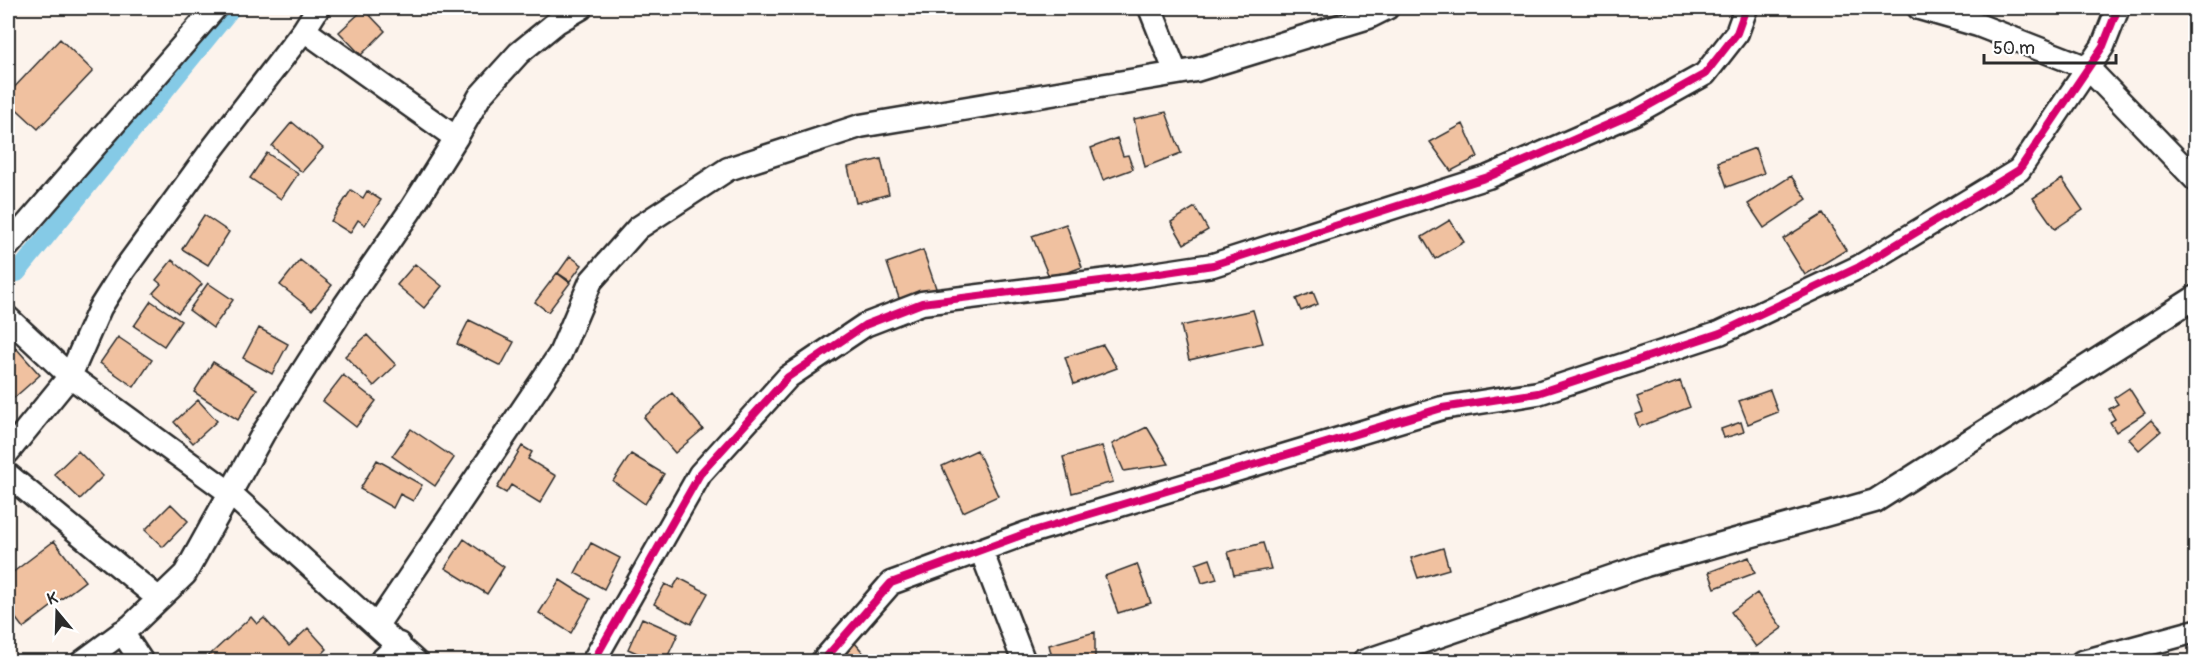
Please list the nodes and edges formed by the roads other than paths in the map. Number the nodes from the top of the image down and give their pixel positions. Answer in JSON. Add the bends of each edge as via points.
{"nodes":[{"id":1,"x":215,"y":8,"type":"edge"},
{"id":2,"x":318,"y":8,"type":"edge"},
{"id":3,"x":582,"y":8,"type":"edge"},
{"id":4,"x":1150,"y":8,"type":"edge"},
{"id":5,"x":1387,"y":8,"type":"edge"},
{"id":6,"x":1746,"y":8,"type":"edge"},
{"id":7,"x":1919,"y":8,"type":"edge"},
{"id":8,"x":2118,"y":8,"type":"edge"},
{"id":9,"x":304,"y":30,"type":"junction"},
{"id":10,"x":2088,"y":68,"type":"junction"},
{"id":11,"x":1176,"y":73,"type":"junction"},
{"id":12,"x":456,"y":138,"type":"junction"},
{"id":13,"x":2196,"y":180,"type":"edge"},
{"id":14,"x":8,"y":246,"type":"edge"},
{"id":15,"x":2196,"y":297,"type":"edge"},
{"id":16,"x":8,"y":318,"type":"edge"},
{"id":17,"x":70,"y":376,"type":"junction"},
{"id":18,"x":8,"y":452,"type":"edge"},
{"id":19,"x":8,"y":475,"type":"edge"},
{"id":20,"x":230,"y":493,"type":"junction"},
{"id":21,"x":981,"y":550,"type":"junction"},
{"id":22,"x":159,"y":599,"type":"junction"},
{"id":23,"x":377,"y":625,"type":"junction"},
{"id":24,"x":2196,"y":631,"type":"edge"},
{"id":25,"x":122,"y":632,"type":"junction"},
{"id":26,"x":399,"y":645,"type":"junction"},
{"id":27,"x":82,"y":662,"type":"edge"},
{"id":28,"x":142,"y":662,"type":"edge"},
{"id":29,"x":380,"y":662,"type":"edge"},
{"id":30,"x":416,"y":662,"type":"edge"},
{"id":31,"x":593,"y":662,"type":"edge"},
{"id":32,"x":822,"y":662,"type":"edge"},
{"id":33,"x":1024,"y":662,"type":"edge"},
{"id":34,"x":1363,"y":662,"type":"edge"},
{"id":35,"x":2082,"y":662,"type":"edge"}],
"edges":[{"from":1,"to":14,"type":"street"},
{"from":2,"to":9,"type":"street"},
{"from":3,"to":12,"type":"street","via":[[557,22],[519,53],[480,96]]},
{"from":4,"to":11,"type":"street"},
{"from":5,"to":11,"type":"street","via":[[1369,17]]},
{"from":6,"to":31,"type":"street","via":[[1737,33],[1705,74],[1635,113],[1488,177],[1213,265],[922,303],[865,326],[788,377],[700,474]]},
{"from":7,"to":10,"type":"street","via":[[1978,25]]},
{"from":8,"to":10,"type":"street","via":[[2103,46]]},
{"from":9,"to":12,"type":"street"},
{"from":9,"to":17,"type":"street","via":[[124,270],[100,308]]},
{"from":10,"to":13,"type":"street"},
{"from":10,"to":21,"type":"street","via":[[2019,170],[1859,267],[1719,333],[1538,393],[1442,408]]},
{"from":11,"to":23,"type":"street","via":[[860,126],[728,169],[638,228],[591,281],[560,354]]},
{"from":12,"to":20,"type":"street","via":[[332,324]]},
{"from":15,"to":34,"type":"street","via":[[1875,501],[1646,565]]},
{"from":16,"to":17,"type":"street"},
{"from":17,"to":18,"type":"street"},
{"from":17,"to":20,"type":"street"},
{"from":19,"to":22,"type":"street"},
{"from":20,"to":22,"type":"street","via":[[185,574]]},
{"from":20,"to":23,"type":"street"},
{"from":21,"to":32,"type":"street","via":[[891,583]]},
{"from":21,"to":33,"type":"street"},
{"from":22,"to":25,"type":"street"},
{"from":23,"to":26,"type":"street"},
{"from":24,"to":35,"type":"street"},
{"from":25,"to":27,"type":"street"},
{"from":25,"to":28,"type":"street"},
{"from":26,"to":29,"type":"street"},
{"from":26,"to":30,"type":"street"}]}
